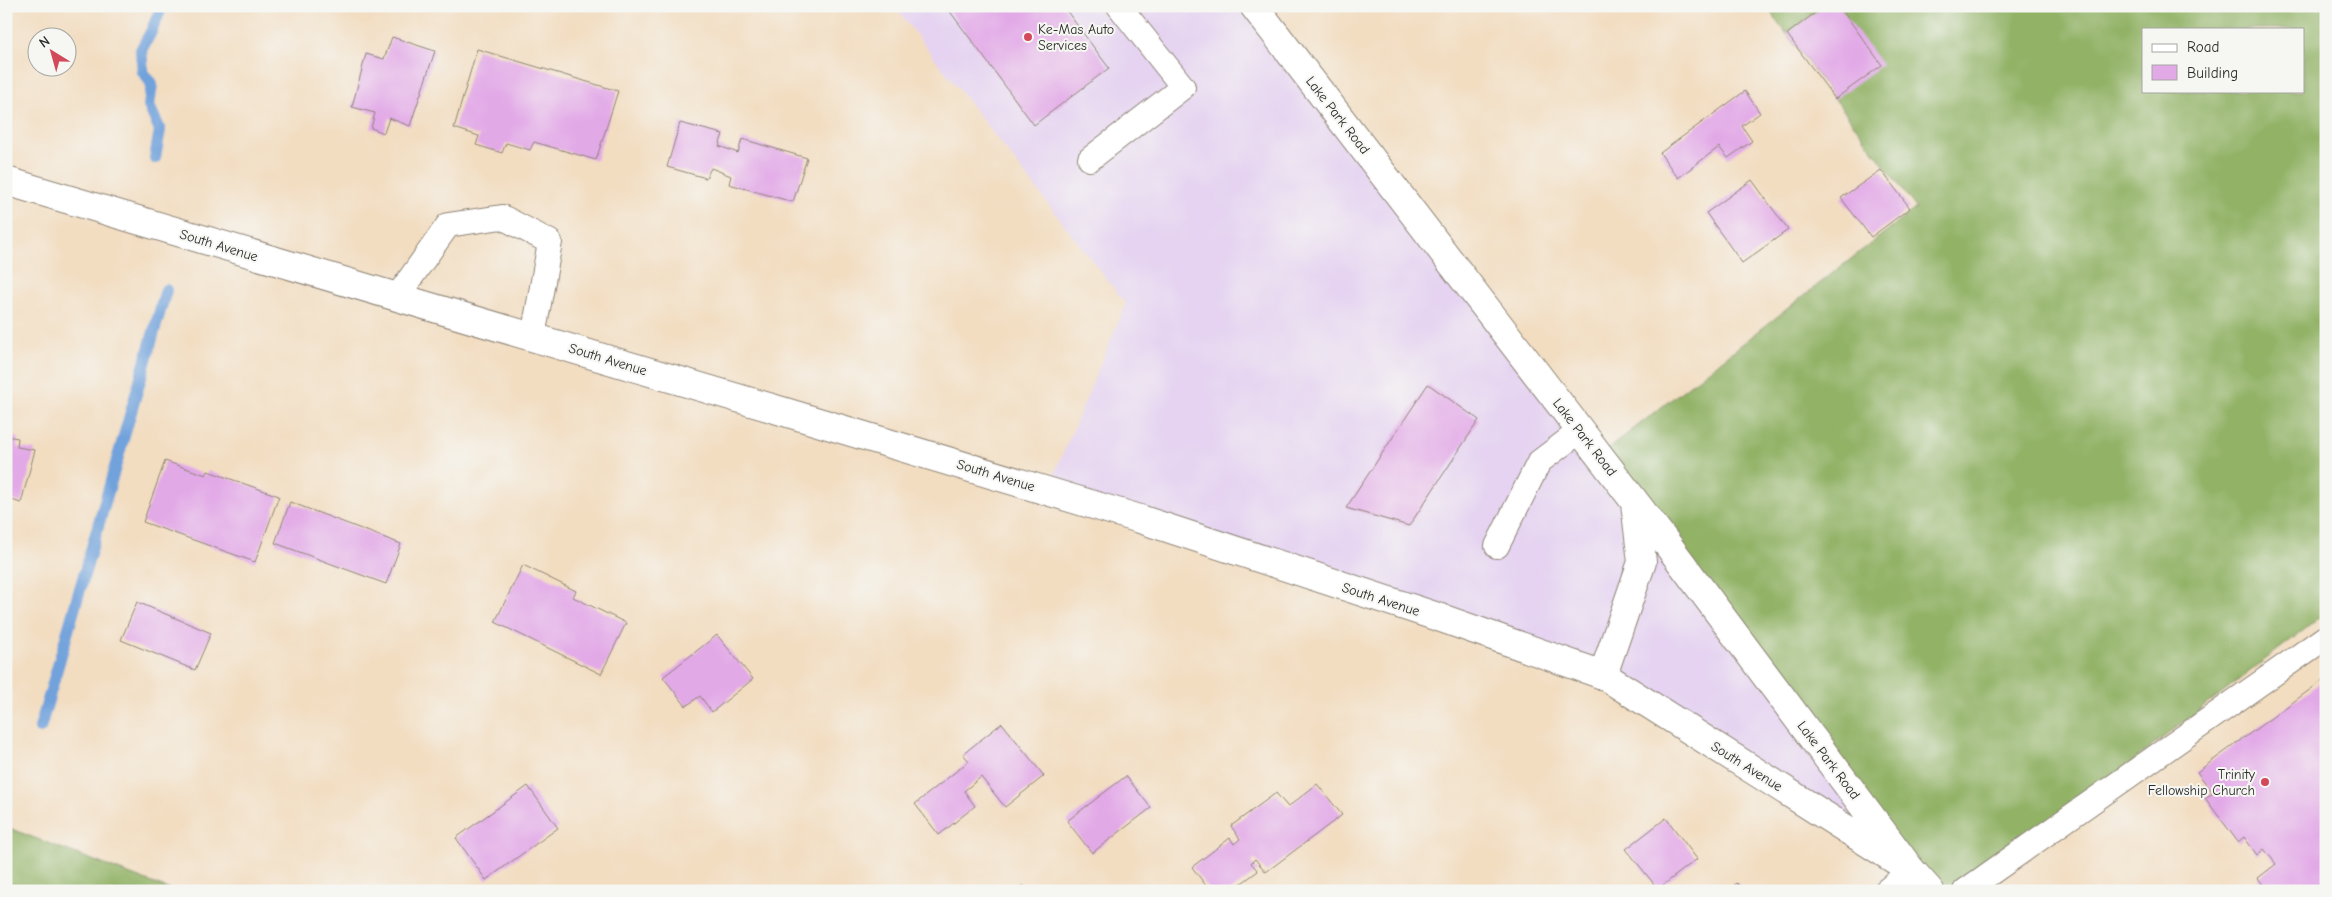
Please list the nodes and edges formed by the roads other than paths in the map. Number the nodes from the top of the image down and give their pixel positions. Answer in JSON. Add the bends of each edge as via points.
{"nodes":[{"id":1,"x":1119,"y":6,"type":"edge"},
{"id":2,"x":1254,"y":6,"type":"edge"},
{"id":3,"x":1090,"y":159,"type":"dead end"},
{"id":4,"x":6,"y":182,"type":"edge"},
{"id":5,"x":397,"y":297,"type":"junction"},
{"id":6,"x":533,"y":337,"type":"junction"},
{"id":7,"x":1580,"y":431,"type":"junction"},
{"id":8,"x":1636,"y":503,"type":"junction"},
{"id":9,"x":1497,"y":546,"type":"dead end"},
{"id":10,"x":2326,"y":637,"type":"edge"},
{"id":11,"x":1603,"y":674,"type":"junction"},
{"id":12,"x":1911,"y":870,"type":"junction"},
{"id":13,"x":1886,"y":891,"type":"edge"},
{"id":14,"x":1930,"y":891,"type":"edge"},
{"id":15,"x":1965,"y":891,"type":"edge"}],
"edges":[{"from":1,"to":3,"type":"lane","via":[[1183,87]]},
{"from":2,"to":7,"type":"main road","name":"Lake Park Road"},
{"from":4,"to":5,"type":"main road","name":"South Avenue"},
{"from":5,"to":6,"type":"main road","name":"South Avenue"},
{"from":5,"to":6,"type":"lane","via":[[448,225],[502,217],[550,242]]},
{"from":6,"to":11,"type":"main road","name":"South Avenue","via":[[1140,519]]},
{"from":7,"to":8,"type":"main road","name":"Lake Park Road"},
{"from":7,"to":9,"type":"lane","via":[[1539,462]]},
{"from":8,"to":11,"type":"main road","via":[[1642,562]]},
{"from":8,"to":12,"type":"main road","name":"Lake Park Road"},
{"from":10,"to":15,"type":"lane"},
{"from":11,"to":12,"type":"main road","name":"South Avenue"},
{"from":12,"to":13,"type":"lane"},
{"from":12,"to":14,"type":"main road","name":"South Avenue"}]}
